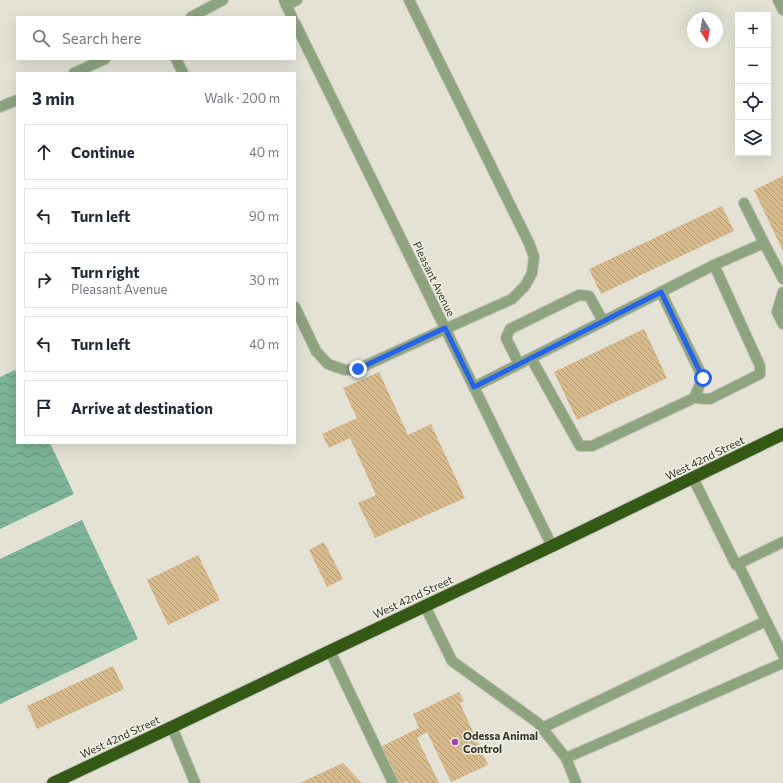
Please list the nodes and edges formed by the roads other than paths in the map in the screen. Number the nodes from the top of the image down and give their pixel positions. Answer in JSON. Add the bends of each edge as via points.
{"nodes":[{"id":1,"x":223,"y":0,"type":"edge"},
{"id":2,"x":298,"y":0,"type":"edge"},
{"id":3,"x":409,"y":0,"type":"edge"},
{"id":4,"x":778,"y":0,"type":"edge"},
{"id":5,"x":285,"y":3,"type":"edge"},
{"id":6,"x":783,"y":10,"type":"edge"},
{"id":7,"x":193,"y":16,"type":"edge"},
{"id":8,"x":292,"y":16,"type":"edge"},
{"id":9,"x":296,"y":25,"type":"edge"},
{"id":10,"x":102,"y":60,"type":"edge"},
{"id":11,"x":176,"y":60,"type":"edge"},
{"id":12,"x":76,"y":72,"type":"edge"},
{"id":13,"x":182,"y":72,"type":"edge"},
{"id":14,"x":16,"y":100,"type":"edge"},
{"id":15,"x":0,"y":107,"type":"edge"},
{"id":16,"x":744,"y":203,"type":"dead end"},
{"id":17,"x":764,"y":242,"type":"junction"},
{"id":18,"x":714,"y":265,"type":"junction"},
{"id":19,"x":783,"y":279,"type":"edge"},
{"id":20,"x":661,"y":292,"type":"junction"},
{"id":21,"x":783,"y":292,"type":"edge"},
{"id":22,"x":296,"y":309,"type":"edge"},
{"id":23,"x":782,"y":319,"type":"edge"},
{"id":24,"x":603,"y":321,"type":"junction"},
{"id":25,"x":445,"y":328,"type":"junction"},
{"id":26,"x":531,"y":358,"type":"junction"},
{"id":27,"x":519,"y":364,"type":"junction"},
{"id":28,"x":474,"y":387,"type":"junction"},
{"id":29,"x":694,"y":398,"type":"junction"},
{"id":30,"x":783,"y":434,"type":"edge"},
{"id":31,"x":693,"y":478,"type":"junction"},
{"id":32,"x":783,"y":542,"type":"edge"},
{"id":33,"x":552,"y":546,"type":"junction"},
{"id":34,"x":738,"y":564,"type":"junction"},
{"id":35,"x":425,"y":606,"type":"junction"},
{"id":36,"x":766,"y":621,"type":"junction"},
{"id":37,"x":330,"y":651,"type":"junction"},
{"id":38,"x":783,"y":656,"type":"edge"},
{"id":39,"x":783,"y":663,"type":"edge"},
{"id":40,"x":172,"y":727,"type":"junction"},
{"id":41,"x":542,"y":728,"type":"junction"},
{"id":42,"x":566,"y":758,"type":"junction"},
{"id":43,"x":53,"y":783,"type":"edge"},
{"id":44,"x":195,"y":783,"type":"edge"},
{"id":45,"x":393,"y":783,"type":"edge"},
{"id":46,"x":576,"y":783,"type":"edge"}],
"edges":[{"from":1,"to":7,"type":"street"},
{"from":2,"to":5,"type":"street"},
{"from":3,"to":25,"type":"street","via":[[529,243],[534,258],[529,279],[512,300]]},
{"from":4,"to":6,"type":"street"},
{"from":5,"to":8,"type":"street"},
{"from":9,"to":25,"type":"street","name":"Pleasant Avenue"},
{"from":10,"to":12,"type":"street"},
{"from":11,"to":13,"type":"street"},
{"from":14,"to":15,"type":"street"},
{"from":16,"to":17,"type":"street"},
{"from":17,"to":18,"type":"street"},
{"from":17,"to":19,"type":"street"},
{"from":18,"to":20,"type":"street"},
{"from":18,"to":29,"type":"street","via":[[760,366],[760,374],[710,399]]},
{"from":20,"to":24,"type":"street"},
{"from":20,"to":29,"type":"street","via":[[703,378]]},
{"from":21,"to":23,"type":"street","via":[[777,312]]},
{"from":22,"to":25,"type":"street","via":[[316,351],[328,364],[345,370],[358,369]]},
{"from":24,"to":26,"type":"street"},
{"from":24,"to":27,"type":"street","via":[[589,296],[579,295],[510,329],[506,338]]},
{"from":25,"to":28,"type":"street","name":"Pleasant Avenue"},
{"from":26,"to":27,"type":"street"},
{"from":26,"to":29,"type":"street","via":[[580,446],[592,446]]},
{"from":27,"to":28,"type":"street"},
{"from":28,"to":33,"type":"street","name":"Pleasant Avenue"},
{"from":30,"to":31,"type":"highway","name":"West 42nd Street"},
{"from":31,"to":33,"type":"highway","name":"West 42nd Street"},
{"from":31,"to":34,"type":"street","via":[[736,565]]},
{"from":32,"to":34,"type":"street"},
{"from":33,"to":35,"type":"highway","name":"West 42nd Street"},
{"from":34,"to":36,"type":"street"},
{"from":35,"to":37,"type":"highway","name":"West 42nd Street"},
{"from":35,"to":41,"type":"street","via":[[452,661]]},
{"from":36,"to":38,"type":"street"},
{"from":36,"to":41,"type":"street"},
{"from":37,"to":40,"type":"highway","name":"West 42nd Street"},
{"from":37,"to":45,"type":"street"},
{"from":39,"to":42,"type":"street"},
{"from":40,"to":43,"type":"highway","name":"West 42nd Street"},
{"from":40,"to":44,"type":"street"},
{"from":41,"to":42,"type":"street"},
{"from":42,"to":46,"type":"street"}]}
